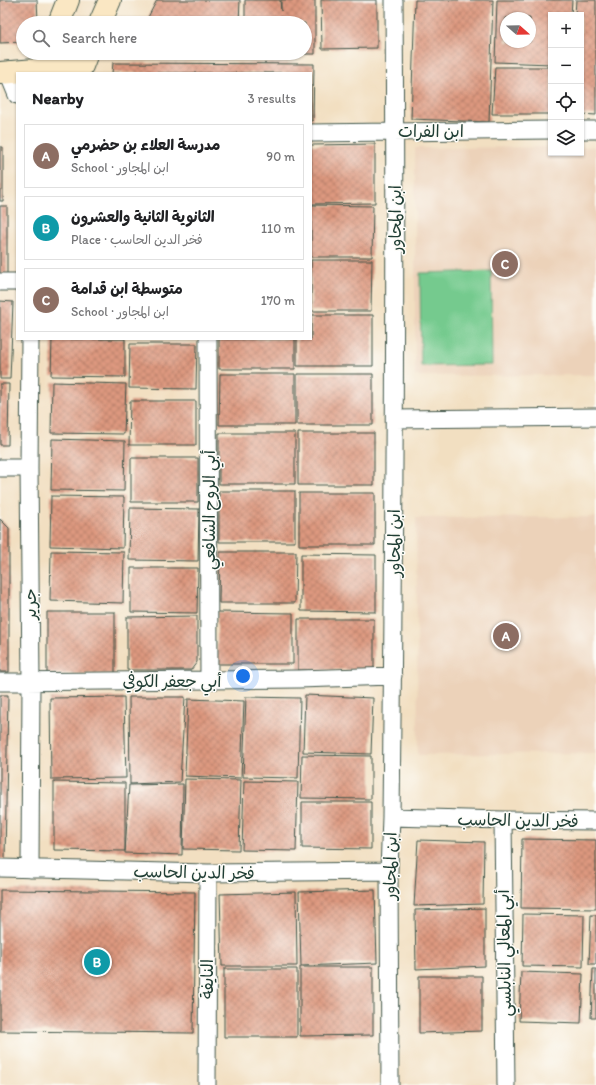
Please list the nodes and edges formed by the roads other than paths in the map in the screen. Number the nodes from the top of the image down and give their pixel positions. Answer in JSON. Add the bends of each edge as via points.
{"nodes":[{"id":1,"x":68,"y":0,"type":"edge"},
{"id":2,"x":110,"y":0,"type":"edge"},
{"id":3,"x":394,"y":0,"type":"edge"},
{"id":4,"x":62,"y":16,"type":"edge"},
{"id":5,"x":103,"y":16,"type":"edge"},
{"id":6,"x":64,"y":60,"type":"edge"},
{"id":7,"x":44,"y":61,"type":"edge"},
{"id":8,"x":4,"y":73,"type":"edge"},
{"id":9,"x":16,"y":93,"type":"edge"},
{"id":10,"x":548,"y":130,"type":"edge"},
{"id":11,"x":584,"y":130,"type":"edge"},
{"id":12,"x":596,"y":130,"type":"edge"},
{"id":13,"x":395,"y":131,"type":"junction"},
{"id":14,"x":312,"y":133,"type":"edge"},
{"id":15,"x":0,"y":282,"type":"edge"},
{"id":16,"x":16,"y":282,"type":"edge"},
{"id":17,"x":30,"y":340,"type":"edge"},
{"id":18,"x":208,"y":340,"type":"edge"},
{"id":19,"x":596,"y":417,"type":"edge"},
{"id":20,"x":395,"y":419,"type":"junction"},
{"id":21,"x":0,"y":468,"type":"edge"},
{"id":22,"x":29,"y":468,"type":"junction"},
{"id":23,"x":393,"y":676,"type":"junction"},
{"id":24,"x":209,"y":680,"type":"junction"},
{"id":25,"x":0,"y":682,"type":"edge"},
{"id":26,"x":31,"y":682,"type":"junction"},
{"id":27,"x":391,"y":817,"type":"junction"},
{"id":28,"x":503,"y":820,"type":"junction"},
{"id":29,"x":596,"y":821,"type":"edge"},
{"id":30,"x":0,"y":868,"type":"edge"},
{"id":31,"x":30,"y":869,"type":"junction"},
{"id":32,"x":389,"y":871,"type":"junction"},
{"id":33,"x":208,"y":873,"type":"junction"},
{"id":34,"x":207,"y":1085,"type":"edge"},
{"id":35,"x":390,"y":1085,"type":"edge"},
{"id":36,"x":506,"y":1085,"type":"edge"}],
"edges":[{"from":1,"to":4,"type":"main road"},
{"from":2,"to":5,"type":"main road"},
{"from":3,"to":13,"type":"street","name":"ابن المجاور"},
{"from":6,"to":7,"type":"main road"},
{"from":7,"to":8,"type":"main road"},
{"from":8,"to":9,"type":"street"},
{"from":10,"to":13,"type":"street","name":"ابن الفرات"},
{"from":11,"to":12,"type":"street"},
{"from":13,"to":14,"type":"street","name":"ابن الفرات"},
{"from":13,"to":20,"type":"street","name":"ابن المجاور"},
{"from":15,"to":16,"type":"street"},
{"from":17,"to":22,"type":"street","name":"جرير"},
{"from":18,"to":24,"type":"street","name":"أبي الروح الشافعي"},
{"from":19,"to":20,"type":"street"},
{"from":20,"to":23,"type":"street","name":"ابن المجاور"},
{"from":21,"to":22,"type":"street"},
{"from":22,"to":26,"type":"street","name":"جرير"},
{"from":23,"to":24,"type":"street","name":"أبي جعفر الكوفي"},
{"from":23,"to":27,"type":"street","name":"ابن المجاور"},
{"from":24,"to":26,"type":"street","name":"أبي جعفر الكوفي"},
{"from":25,"to":26,"type":"street","name":"أبي جعفر الكوفي"},
{"from":26,"to":31,"type":"street","name":"جرير"},
{"from":27,"to":28,"type":"street","name":"فخر الدين الحاسب"},
{"from":27,"to":32,"type":"street","name":"ابن المجاور"},
{"from":28,"to":29,"type":"street","name":"فخر الدين الحاسب"},
{"from":28,"to":36,"type":"street","name":"أبي المعالي النابلسي"},
{"from":30,"to":31,"type":"street","name":"فخر الدين الحاسب"},
{"from":31,"to":33,"type":"street","name":"فخر الدين الحاسب"},
{"from":32,"to":33,"type":"street","name":"فخر الدين الحاسب"},
{"from":32,"to":35,"type":"street","name":"ابن المجاور"},
{"from":33,"to":34,"type":"street","name":"النايفة"}]}
